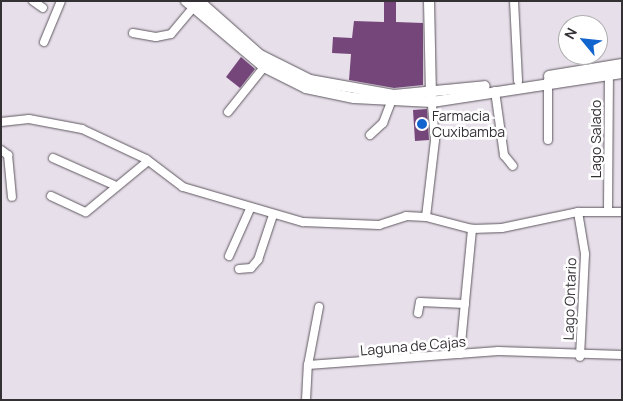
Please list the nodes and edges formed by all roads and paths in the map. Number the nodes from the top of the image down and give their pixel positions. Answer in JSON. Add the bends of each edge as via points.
{"nodes":[{"id":1,"x":34,"y":1,"type":"edge"},
{"id":2,"x":62,"y":1,"type":"edge"},
{"id":3,"x":429,"y":1,"type":"edge"},
{"id":4,"x":514,"y":1,"type":"edge"},
{"id":5,"x":194,"y":3,"type":"edge"},
{"id":6,"x":43,"y":8,"type":"dead end"},
{"id":7,"x":132,"y":33,"type":"dead end"},
{"id":8,"x":44,"y":42,"type":"dead end"},
{"id":9,"x":622,"y":64,"type":"edge"},
{"id":10,"x":264,"y":67,"type":"junction"},
{"id":11,"x":609,"y":70,"type":"junction"},
{"id":12,"x":622,"y":72,"type":"edge"},
{"id":13,"x":548,"y":80,"type":"junction"},
{"id":14,"x":518,"y":81,"type":"junction"},
{"id":15,"x":495,"y":91,"type":"junction"},
{"id":16,"x":393,"y":98,"type":"junction"},
{"id":17,"x":431,"y":98,"type":"junction"},
{"id":18,"x":228,"y":112,"type":"dead end"},
{"id":19,"x":1,"y":122,"type":"edge"},
{"id":20,"x":370,"y":135,"type":"dead end"},
{"id":21,"x":548,"y":140,"type":"dead end"},
{"id":22,"x":1,"y":150,"type":"edge"},
{"id":23,"x":53,"y":158,"type":"dead end"},
{"id":24,"x":148,"y":161,"type":"junction"},
{"id":25,"x":513,"y":166,"type":"dead end"},
{"id":26,"x":114,"y":185,"type":"junction"},
{"id":27,"x":51,"y":196,"type":"dead end"},
{"id":28,"x":12,"y":197,"type":"dead end"},
{"id":29,"x":250,"y":209,"type":"junction"},
{"id":30,"x":578,"y":212,"type":"junction"},
{"id":31,"x":608,"y":212,"type":"junction"},
{"id":32,"x":622,"y":212,"type":"edge"},
{"id":33,"x":273,"y":214,"type":"junction"},
{"id":34,"x":426,"y":217,"type":"junction"},
{"id":35,"x":472,"y":229,"type":"junction"},
{"id":36,"x":229,"y":256,"type":"dead end"},
{"id":37,"x":240,"y":269,"type":"dead end"},
{"id":38,"x":465,"y":304,"type":"junction"},
{"id":39,"x":319,"y":307,"type":"dead end"},
{"id":40,"x":418,"y":313,"type":"dead end"},
{"id":41,"x":460,"y":354,"type":"junction"},
{"id":42,"x":622,"y":354,"type":"edge"},
{"id":43,"x":580,"y":357,"type":"junction"},
{"id":44,"x":308,"y":366,"type":"junction"},
{"id":45,"x":306,"y":400,"type":"edge"}],
"edges":[{"from":1,"to":6,"type":"street"},
{"from":2,"to":8,"type":"street"},
{"from":3,"to":17,"type":"main road"},
{"from":4,"to":14,"type":"street"},
{"from":5,"to":7,"type":"street","via":[[171,34],[156,38]]},
{"from":5,"to":10,"type":"main road"},
{"from":5,"to":16,"type":"main road","via":[[282,68],[310,80]]},
{"from":9,"to":11,"type":"main road"},
{"from":10,"to":16,"type":"main road","via":[[306,88]]},
{"from":10,"to":18,"type":"street"},
{"from":11,"to":12,"type":"main road"},
{"from":11,"to":13,"type":"main road"},
{"from":11,"to":31,"type":"street","name":"Lago Salado"},
{"from":13,"to":14,"type":"main road"},
{"from":13,"to":15,"type":"main road"},
{"from":13,"to":21,"type":"street"},
{"from":14,"to":17,"type":"main road"},
{"from":15,"to":17,"type":"main road"},
{"from":15,"to":25,"type":"street","via":[[504,155]]},
{"from":16,"to":17,"type":"main road"},
{"from":16,"to":20,"type":"street","via":[[383,122]]},
{"from":17,"to":34,"type":"street","via":[[435,140]]},
{"from":19,"to":24,"type":"street","via":[[29,119],[82,129]]},
{"from":22,"to":28,"type":"street","via":[[8,155]]},
{"from":23,"to":26,"type":"street"},
{"from":24,"to":26,"type":"street"},
{"from":24,"to":29,"type":"street","via":[[183,187]]},
{"from":26,"to":27,"type":"street","via":[[86,212]]},
{"from":29,"to":33,"type":"street"},
{"from":29,"to":36,"type":"street"},
{"from":30,"to":31,"type":"street"},
{"from":30,"to":35,"type":"street","via":[[502,228]]},
{"from":30,"to":43,"type":"street","name":"Lago Ontario","via":[[584,254]]},
{"from":31,"to":32,"type":"street"},
{"from":33,"to":34,"type":"street","via":[[303,222],[363,226]]},
{"from":33,"to":37,"type":"street","via":[[258,260],[251,268]]},
{"from":34,"to":35,"type":"street"},
{"from":35,"to":38,"type":"street"},
{"from":38,"to":40,"type":"street","via":[[420,302]]},
{"from":38,"to":41,"type":"street"},
{"from":39,"to":44,"type":"street"},
{"from":41,"to":43,"type":"street","name":"Laguna de Cajas","via":[[498,351]]},
{"from":41,"to":44,"type":"street","name":"Laguna de Cajas"},
{"from":42,"to":43,"type":"street","name":"Laguna de Cajas"},
{"from":44,"to":45,"type":"street"}]}
